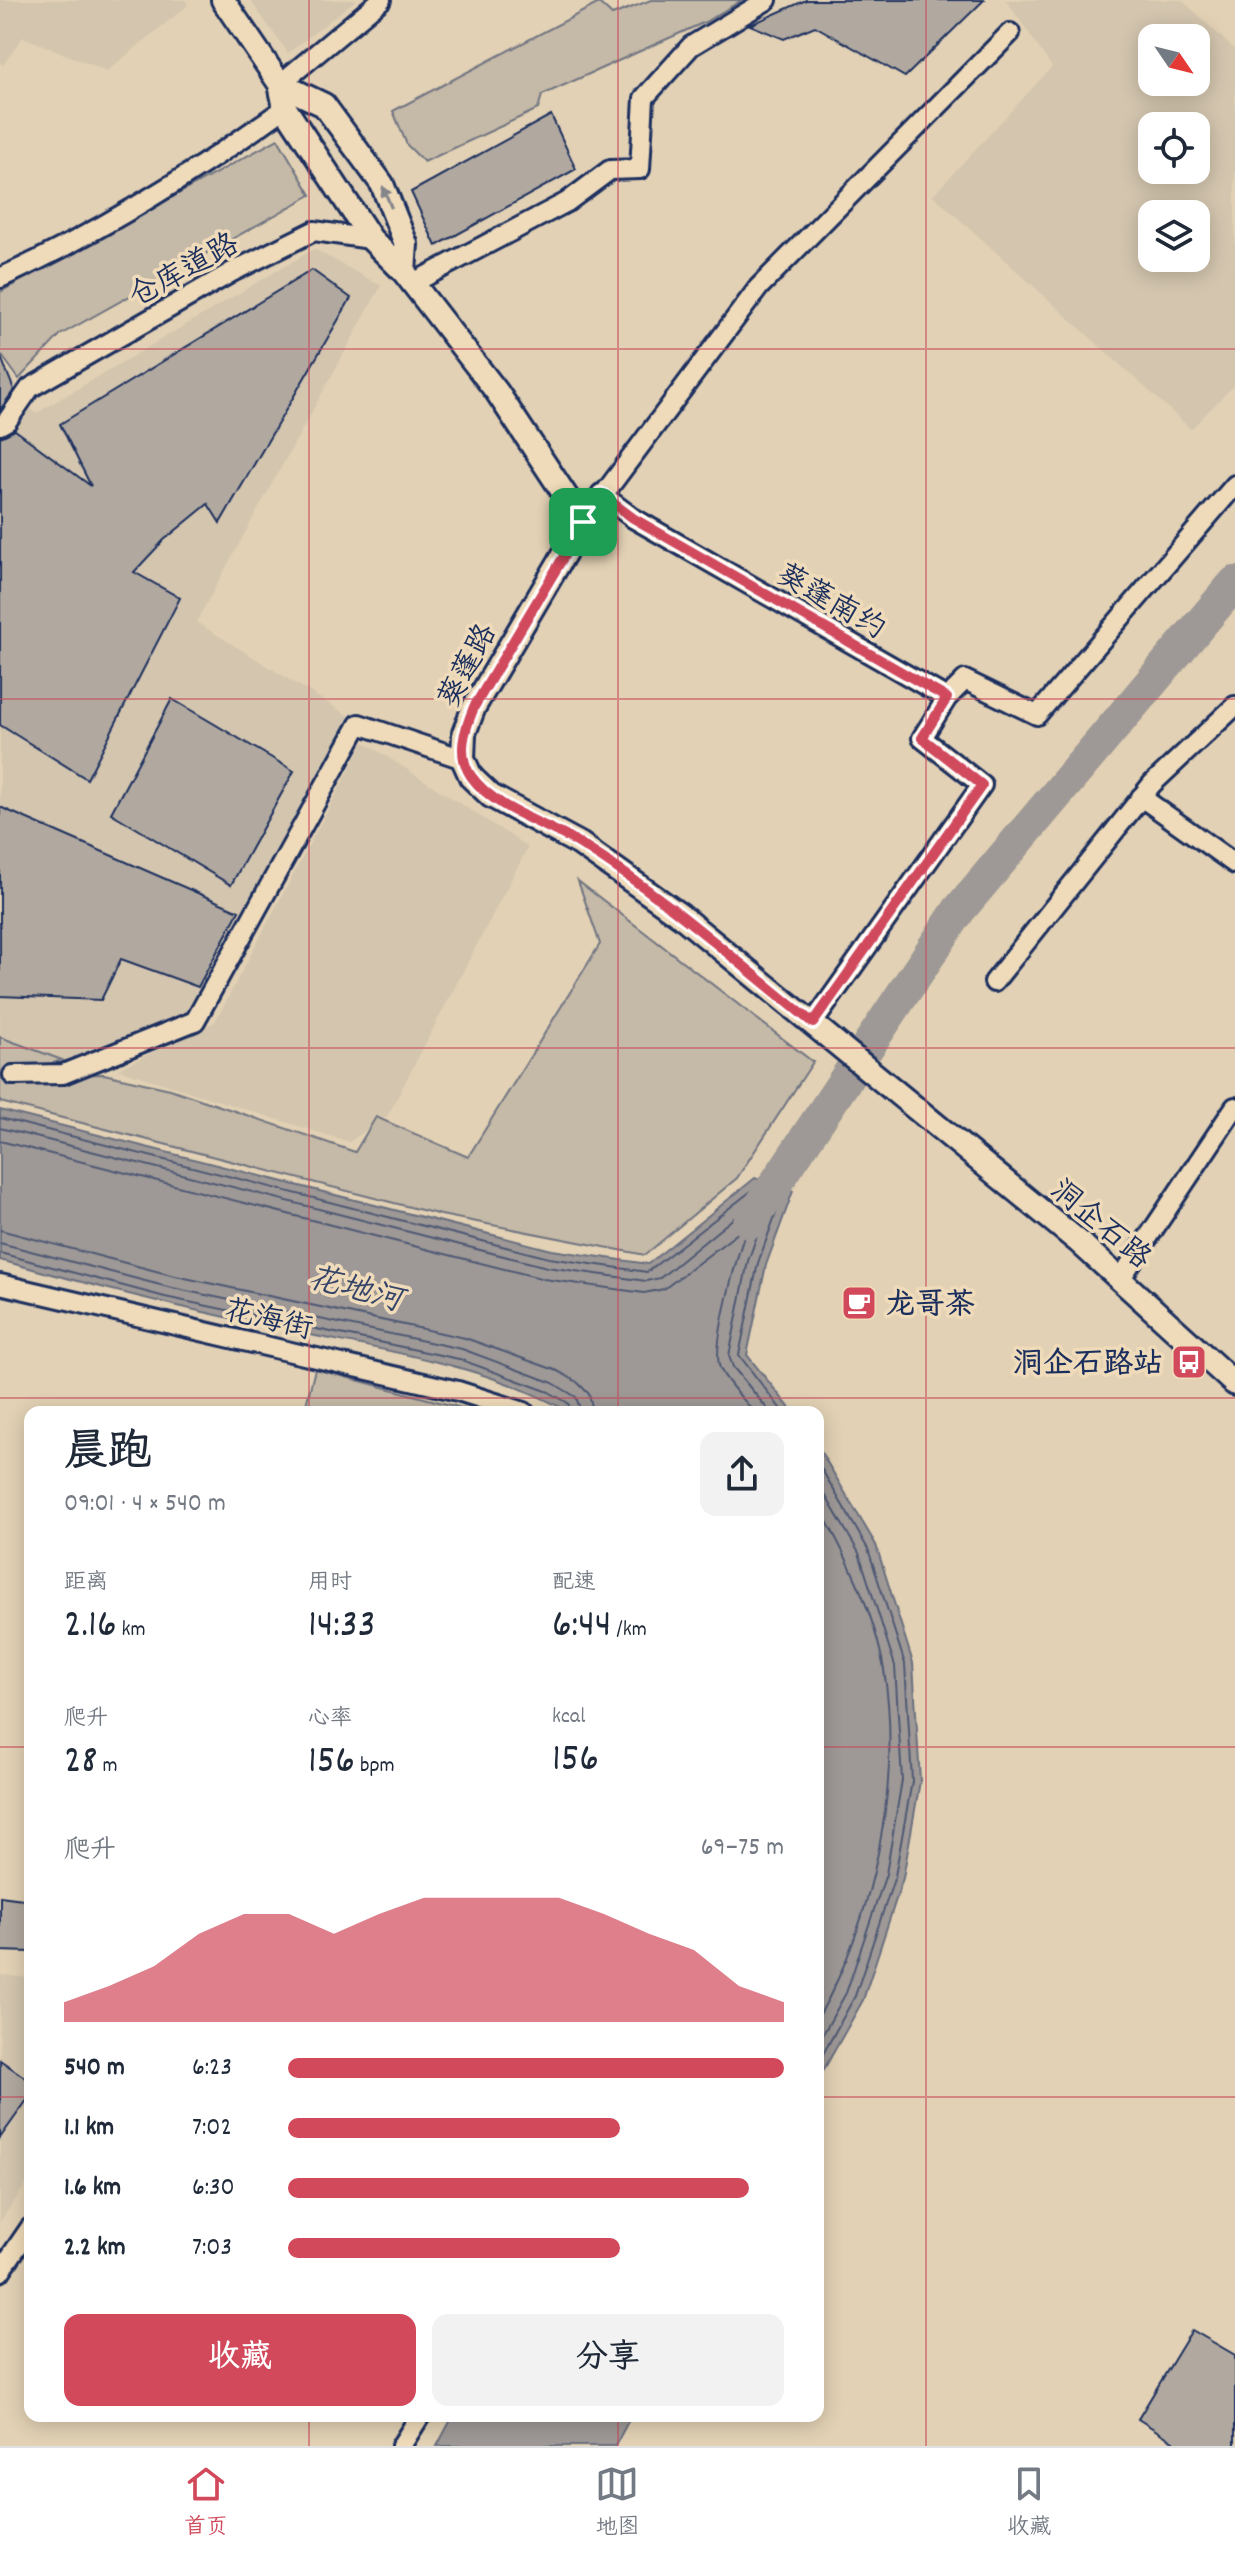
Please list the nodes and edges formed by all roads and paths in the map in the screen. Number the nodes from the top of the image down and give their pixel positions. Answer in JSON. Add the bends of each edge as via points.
{"nodes":[{"id":1,"x":223,"y":0,"type":"edge"},
{"id":2,"x":381,"y":0,"type":"edge"},
{"id":3,"x":767,"y":0,"type":"edge"},
{"id":4,"x":1010,"y":33,"type":"dead end"},
{"id":5,"x":280,"y":84,"type":"junction"},
{"id":6,"x":285,"y":108,"type":"junction"},
{"id":7,"x":371,"y":239,"type":"junction"},
{"id":8,"x":0,"y":278,"type":"edge"},
{"id":9,"x":407,"y":278,"type":"junction"},
{"id":10,"x":0,"y":425,"type":"edge"},
{"id":11,"x":1235,"y":485,"type":"edge"},
{"id":12,"x":601,"y":494,"type":"junction"},
{"id":13,"x":583,"y":522,"type":"junction"},
{"id":14,"x":947,"y":698,"type":"junction"},
{"id":15,"x":1235,"y":706,"type":"edge"},
{"id":16,"x":463,"y":759,"type":"junction"},
{"id":17,"x":1141,"y":797,"type":"junction"},
{"id":18,"x":1235,"y":864,"type":"edge"},
{"id":19,"x":994,"y":982,"type":"dead end"},
{"id":20,"x":817,"y":1026,"type":"junction"},
{"id":21,"x":13,"y":1075,"type":"dead end"},
{"id":22,"x":1235,"y":1107,"type":"edge"},
{"id":23,"x":1121,"y":1278,"type":"junction"},
{"id":24,"x":0,"y":1284,"type":"edge"},
{"id":25,"x":1235,"y":1384,"type":"edge"},
{"id":26,"x":505,"y":1406,"type":"edge"},
{"id":27,"x":24,"y":2237,"type":"edge"},
{"id":28,"x":0,"y":2272,"type":"edge"},
{"id":29,"x":416,"y":2422,"type":"edge"},
{"id":30,"x":401,"y":2446,"type":"edge"}],
"edges":[{"from":1,"to":5,"type":"street"},
{"from":2,"to":5,"type":"street"},
{"from":3,"to":9,"type":"street","via":[[691,46],[644,98],[640,169],[610,170],[567,202]]},
{"from":4,"to":12,"type":"street","via":[[759,287]]},
{"from":5,"to":6,"type":"street"},
{"from":9,"to":5,"type":"street","one_way":true,"via":[[406,244],[382,184],[324,105]]},
{"from":6,"to":7,"type":"street"},
{"from":6,"to":8,"type":"street","via":[[98,229]]},
{"from":7,"to":9,"type":"street"},
{"from":7,"to":10,"type":"street","name":"仓库道路","via":[[314,231],[208,284],[30,388]]},
{"from":9,"to":13,"type":"street","via":[[506,404]]},
{"from":11,"to":14,"type":"street","via":[[1037,715],[965,680]]},
{"from":12,"to":13,"type":"street"},
{"from":12,"to":14,"type":"street","name":"葵蓬南约","via":[[633,518]]},
{"from":13,"to":16,"type":"street","name":"葵蓬路","via":[[474,707],[464,733]]},
{"from":14,"to":20,"type":"street","via":[[922,738],[982,785]]},
{"from":15,"to":17,"type":"street"},
{"from":16,"to":20,"type":"street","via":[[471,777],[491,796],[628,877]]},
{"from":16,"to":21,"type":"street","via":[[359,724],[195,1021],[63,1074]]},
{"from":17,"to":18,"type":"street"},
{"from":17,"to":19,"type":"street"},
{"from":20,"to":23,"type":"street","name":"洞企石路"},
{"from":22,"to":23,"type":"street"},
{"from":23,"to":25,"type":"street","name":"洞企石路"},
{"from":24,"to":26,"type":"street","name":"花海街"},
{"from":27,"to":28,"type":"street"},
{"from":29,"to":30,"type":"street"}]}
